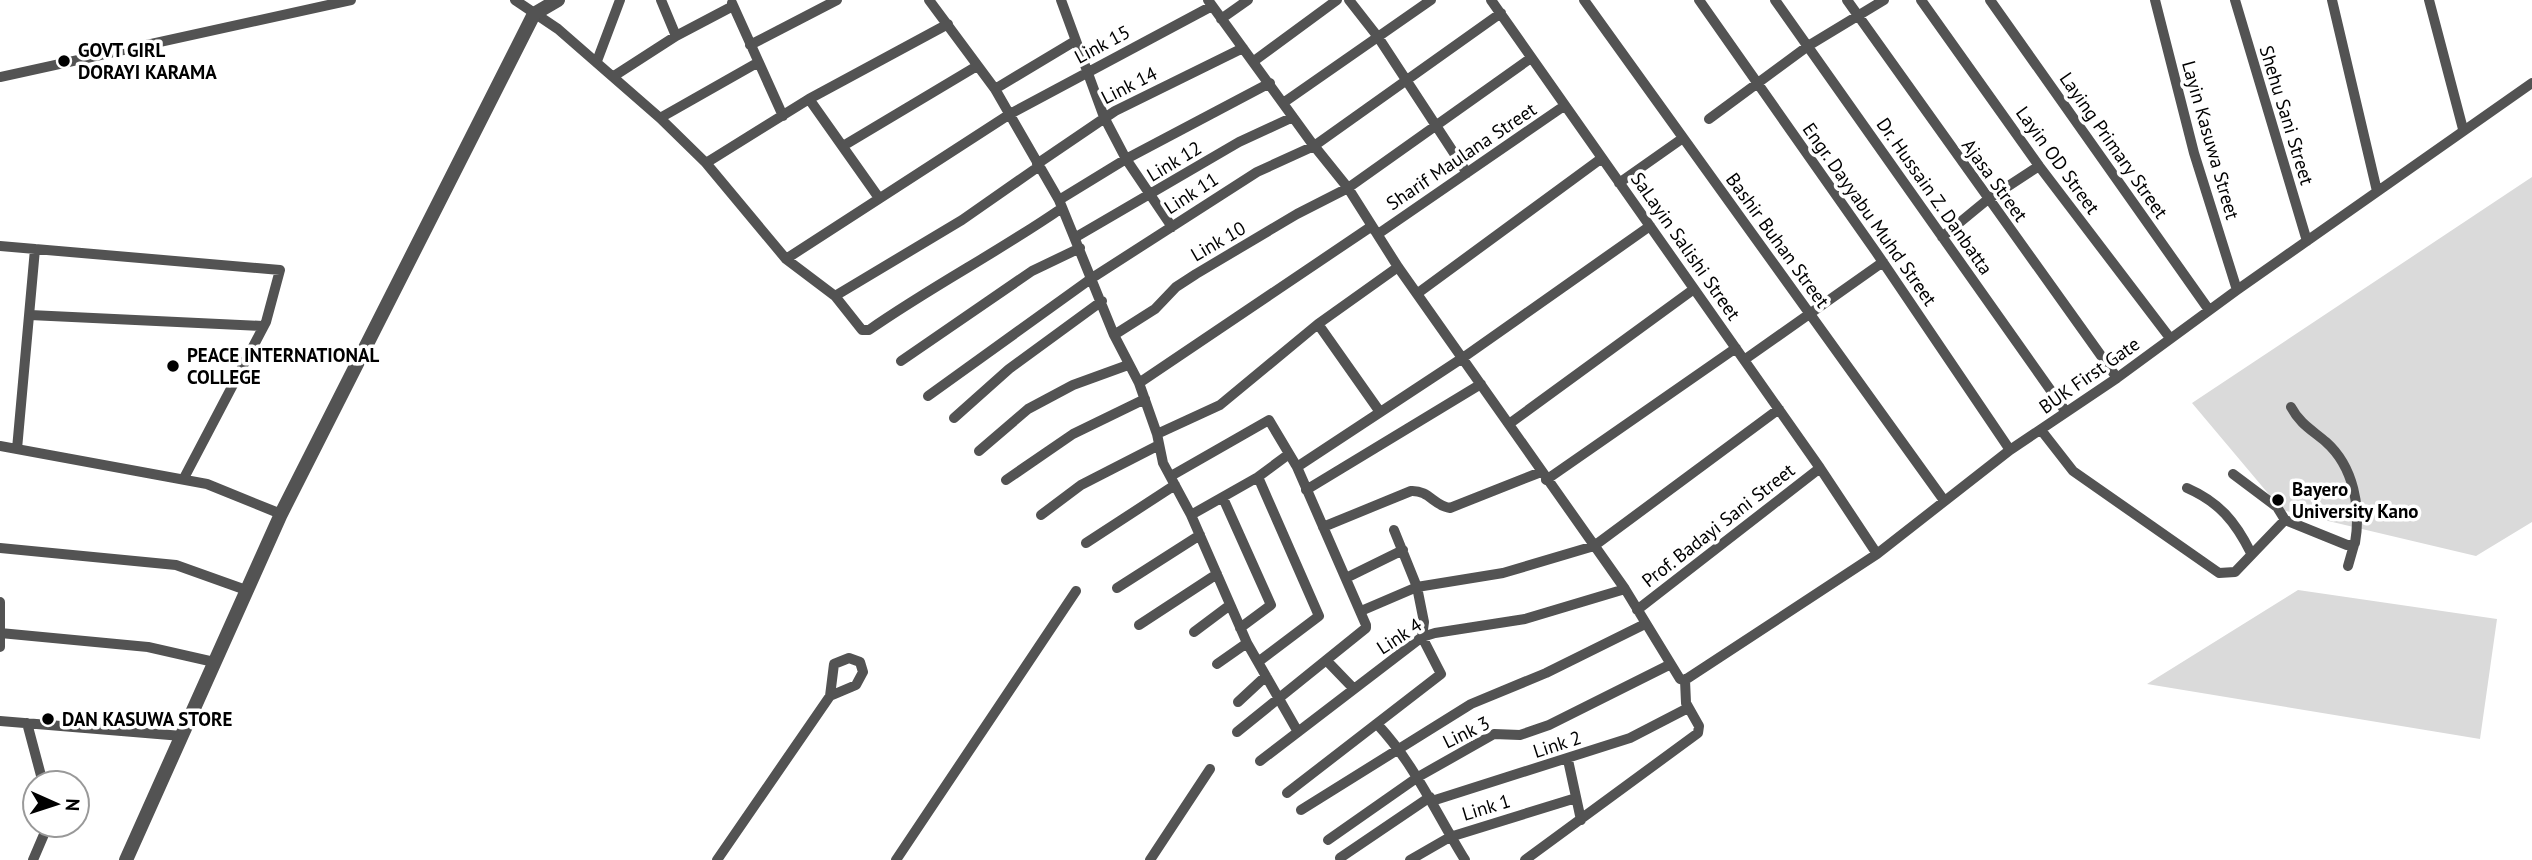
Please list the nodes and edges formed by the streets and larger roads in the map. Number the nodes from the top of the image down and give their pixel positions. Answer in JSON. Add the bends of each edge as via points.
{"nodes":[{"id":1,"x":351,"y":0,"type":"edge"},
{"id":2,"x":514,"y":0,"type":"edge"},
{"id":3,"x":558,"y":0,"type":"edge"},
{"id":4,"x":620,"y":0,"type":"edge"},
{"id":5,"x":661,"y":0,"type":"edge"},
{"id":6,"x":837,"y":0,"type":"edge"},
{"id":7,"x":929,"y":0,"type":"edge"},
{"id":8,"x":1061,"y":0,"type":"edge"},
{"id":9,"x":1248,"y":0,"type":"edge"},
{"id":10,"x":1337,"y":0,"type":"edge"},
{"id":11,"x":1349,"y":0,"type":"edge"},
{"id":12,"x":1431,"y":0,"type":"edge"},
{"id":13,"x":1491,"y":0,"type":"edge"},
{"id":14,"x":1584,"y":0,"type":"edge"},
{"id":15,"x":1699,"y":0,"type":"edge"},
{"id":16,"x":1775,"y":0,"type":"edge"},
{"id":17,"x":1847,"y":0,"type":"edge"},
{"id":18,"x":1884,"y":0,"type":"edge"},
{"id":19,"x":1922,"y":0,"type":"edge"},
{"id":20,"x":1990,"y":0,"type":"edge"},
{"id":21,"x":2155,"y":0,"type":"edge"},
{"id":22,"x":2235,"y":0,"type":"edge"},
{"id":23,"x":2332,"y":0,"type":"edge"},
{"id":24,"x":2429,"y":0,"type":"edge"},
{"id":25,"x":732,"y":3,"type":"edge"},
{"id":26,"x":1210,"y":3,"type":"edge"},
{"id":27,"x":1501,"y":13,"type":"junction"},
{"id":28,"x":534,"y":14,"type":"junction"},
{"id":29,"x":1858,"y":17,"type":"junction"},
{"id":30,"x":1221,"y":19,"type":"junction"},
{"id":31,"x":948,"y":24,"type":"junction"},
{"id":32,"x":676,"y":36,"type":"junction"},
{"id":33,"x":1378,"y":37,"type":"junction"},
{"id":34,"x":1075,"y":41,"type":"junction"},
{"id":35,"x":750,"y":45,"type":"junction"},
{"id":36,"x":1808,"y":46,"type":"junction"},
{"id":37,"x":1243,"y":48,"type":"junction"},
{"id":38,"x":1531,"y":58,"type":"junction"},
{"id":39,"x":597,"y":61,"type":"junction"},
{"id":40,"x":1254,"y":61,"type":"junction"},
{"id":41,"x":757,"y":63,"type":"junction"},
{"id":42,"x":978,"y":66,"type":"junction"},
{"id":43,"x":1086,"y":72,"type":"junction"},
{"id":44,"x":614,"y":76,"type":"junction"},
{"id":45,"x":0,"y":77,"type":"edge"},
{"id":46,"x":1407,"y":81,"type":"junction"},
{"id":47,"x":1270,"y":83,"type":"junction"},
{"id":48,"x":2532,"y":83,"type":"edge"},
{"id":49,"x":1758,"y":84,"type":"junction"},
{"id":50,"x":995,"y":89,"type":"junction"},
{"id":51,"x":809,"y":99,"type":"junction"},
{"id":52,"x":1283,"y":103,"type":"junction"},
{"id":53,"x":1564,"y":106,"type":"junction"},
{"id":54,"x":1010,"y":114,"type":"junction"},
{"id":55,"x":783,"y":116,"type":"junction"},
{"id":56,"x":1104,"y":117,"type":"junction"},
{"id":57,"x":1293,"y":117,"type":"junction"},
{"id":58,"x":660,"y":118,"type":"junction"},
{"id":59,"x":1709,"y":119,"type":"dead end"},
{"id":60,"x":1436,"y":125,"type":"junction"},
{"id":61,"x":2463,"y":129,"type":"junction"},
{"id":62,"x":1684,"y":138,"type":"junction"},
{"id":63,"x":843,"y":146,"type":"junction"},
{"id":64,"x":1314,"y":146,"type":"junction"},
{"id":65,"x":1602,"y":158,"type":"junction"},
{"id":66,"x":1126,"y":159,"type":"junction"},
{"id":67,"x":706,"y":163,"type":"junction"},
{"id":68,"x":1038,"y":165,"type":"junction"},
{"id":69,"x":2039,"y":166,"type":"junction"},
{"id":70,"x":1467,"y":173,"type":"junction"},
{"id":71,"x":1619,"y":183,"type":"junction"},
{"id":72,"x":1348,"y":188,"type":"junction"},
{"id":73,"x":2377,"y":191,"type":"junction"},
{"id":74,"x":1151,"y":195,"type":"junction"},
{"id":75,"x":879,"y":198,"type":"junction"},
{"id":76,"x":1987,"y":200,"type":"junction"},
{"id":77,"x":1060,"y":204,"type":"junction"},
{"id":78,"x":1650,"y":226,"type":"junction"},
{"id":79,"x":1172,"y":227,"type":"junction"},
{"id":80,"x":1375,"y":230,"type":"junction"},
{"id":81,"x":1942,"y":237,"type":"junction"},
{"id":82,"x":2307,"y":241,"type":"junction"},
{"id":83,"x":1078,"y":243,"type":"junction"},
{"id":84,"x":0,"y":246,"type":"edge"},
{"id":85,"x":36,"y":249,"type":"junction"},
{"id":86,"x":786,"y":259,"type":"junction"},
{"id":87,"x":1883,"y":262,"type":"junction"},
{"id":88,"x":1398,"y":267,"type":"junction"},
{"id":89,"x":1092,"y":278,"type":"junction"},
{"id":90,"x":1694,"y":289,"type":"junction"},
{"id":91,"x":2237,"y":290,"type":"junction"},
{"id":92,"x":1418,"y":293,"type":"junction"},
{"id":93,"x":835,"y":296,"type":"junction"},
{"id":94,"x":1102,"y":301,"type":"junction"},
{"id":95,"x":2209,"y":310,"type":"junction"},
{"id":96,"x":30,"y":315,"type":"junction"},
{"id":97,"x":1810,"y":315,"type":"junction"},
{"id":98,"x":1318,"y":324,"type":"junction"},
{"id":99,"x":263,"y":326,"type":"junction"},
{"id":100,"x":1114,"y":335,"type":"junction"},
{"id":101,"x":2170,"y":338,"type":"junction"},
{"id":102,"x":1736,"y":348,"type":"junction"},
{"id":103,"x":1464,"y":357,"type":"junction"},
{"id":104,"x":1744,"y":360,"type":"junction"},
{"id":105,"x":901,"y":361,"type":"dead end"},
{"id":106,"x":1128,"y":365,"type":"junction"},
{"id":107,"x":2117,"y":378,"type":"junction"},
{"id":108,"x":1139,"y":383,"type":"junction"},
{"id":109,"x":1481,"y":384,"type":"junction"},
{"id":110,"x":928,"y":396,"type":"dead end"},
{"id":111,"x":1144,"y":399,"type":"junction"},
{"id":112,"x":2291,"y":408,"type":"dead end"},
{"id":113,"x":1779,"y":410,"type":"junction"},
{"id":114,"x":1380,"y":412,"type":"junction"},
{"id":115,"x":2066,"y":412,"type":"junction"},
{"id":116,"x":954,"y":418,"type":"dead end"},
{"id":117,"x":1509,"y":424,"type":"junction"},
{"id":118,"x":2041,"y":430,"type":"junction"},
{"id":119,"x":1158,"y":439,"type":"junction"},
{"id":120,"x":0,"y":446,"type":"edge"},
{"id":121,"x":17,"y":449,"type":"junction"},
{"id":122,"x":2010,"y":450,"type":"junction"},
{"id":123,"x":979,"y":451,"type":"dead end"},
{"id":124,"x":1289,"y":454,"type":"junction"},
{"id":125,"x":1297,"y":467,"type":"junction"},
{"id":126,"x":1820,"y":468,"type":"junction"},
{"id":127,"x":2233,"y":474,"type":"dead end"},
{"id":128,"x":1543,"y":476,"type":"junction"},
{"id":129,"x":1258,"y":477,"type":"junction"},
{"id":130,"x":184,"y":478,"type":"junction"},
{"id":131,"x":1006,"y":480,"type":"dead end"},
{"id":132,"x":1173,"y":480,"type":"junction"},
{"id":133,"x":2186,"y":488,"type":"dead end"},
{"id":134,"x":1307,"y":490,"type":"junction"},
{"id":135,"x":1223,"y":498,"type":"junction"},
{"id":136,"x":1943,"y":499,"type":"junction"},
{"id":137,"x":281,"y":514,"type":"junction"},
{"id":138,"x":1041,"y":515,"type":"dead end"},
{"id":139,"x":1191,"y":515,"type":"junction"},
{"id":140,"x":2285,"y":520,"type":"junction"},
{"id":141,"x":1323,"y":527,"type":"junction"},
{"id":142,"x":1394,"y":530,"type":"dead end"},
{"id":143,"x":1200,"y":535,"type":"junction"},
{"id":144,"x":1086,"y":543,"type":"dead end"},
{"id":145,"x":2354,"y":545,"type":"junction"},
{"id":146,"x":1594,"y":546,"type":"junction"},
{"id":147,"x":0,"y":548,"type":"edge"},
{"id":148,"x":1403,"y":551,"type":"junction"},
{"id":149,"x":2251,"y":553,"type":"junction"},
{"id":150,"x":1877,"y":554,"type":"junction"},
{"id":151,"x":2348,"y":566,"type":"dead end"},
{"id":152,"x":1217,"y":574,"type":"junction"},
{"id":153,"x":1346,"y":578,"type":"junction"},
{"id":154,"x":1417,"y":587,"type":"junction"},
{"id":155,"x":1117,"y":588,"type":"dead end"},
{"id":156,"x":1625,"y":589,"type":"junction"},
{"id":157,"x":246,"y":590,"type":"junction"},
{"id":158,"x":1076,"y":591,"type":"dead end"},
{"id":159,"x":0,"y":601,"type":"edge"},
{"id":160,"x":1230,"y":605,"type":"junction"},
{"id":161,"x":1637,"y":610,"type":"junction"},
{"id":162,"x":1362,"y":611,"type":"junction"},
{"id":163,"x":1645,"y":624,"type":"junction"},
{"id":164,"x":1139,"y":625,"type":"dead end"},
{"id":165,"x":1240,"y":628,"type":"junction"},
{"id":166,"x":1194,"y":632,"type":"dead end"},
{"id":167,"x":1,"y":633,"type":"edge"},
{"id":168,"x":1422,"y":637,"type":"junction"},
{"id":169,"x":1247,"y":643,"type":"junction"},
{"id":170,"x":0,"y":647,"type":"edge"},
{"id":171,"x":1327,"y":661,"type":"junction"},
{"id":172,"x":214,"y":662,"type":"junction"},
{"id":173,"x":1258,"y":662,"type":"junction"},
{"id":174,"x":1217,"y":664,"type":"dead end"},
{"id":175,"x":1668,"y":665,"type":"junction"},
{"id":176,"x":1266,"y":676,"type":"junction"},
{"id":177,"x":1685,"y":680,"type":"junction"},
{"id":178,"x":1354,"y":690,"type":"junction"},
{"id":179,"x":830,"y":696,"type":"dead end"},
{"id":180,"x":1277,"y":700,"type":"junction"},
{"id":181,"x":1238,"y":702,"type":"dead end"},
{"id":182,"x":1688,"y":708,"type":"junction"},
{"id":183,"x":0,"y":721,"type":"edge"},
{"id":184,"x":27,"y":723,"type":"junction"},
{"id":185,"x":1378,"y":725,"type":"junction"},
{"id":186,"x":1237,"y":732,"type":"dead end"},
{"id":187,"x":1298,"y":732,"type":"junction"},
{"id":188,"x":182,"y":736,"type":"junction"},
{"id":189,"x":1399,"y":748,"type":"junction"},
{"id":190,"x":1568,"y":760,"type":"junction"},
{"id":191,"x":1259,"y":761,"type":"dead end"},
{"id":192,"x":39,"y":769,"type":"edge"},
{"id":193,"x":1210,"y":769,"type":"dead end"},
{"id":194,"x":1418,"y":777,"type":"junction"},
{"id":195,"x":1287,"y":793,"type":"dead end"},
{"id":196,"x":1576,"y":798,"type":"junction"},
{"id":197,"x":1431,"y":799,"type":"junction"},
{"id":198,"x":1301,"y":810,"type":"dead end"},
{"id":199,"x":1581,"y":820,"type":"junction"},
{"id":200,"x":1450,"y":837,"type":"junction"},
{"id":201,"x":42,"y":839,"type":"edge"},
{"id":202,"x":1328,"y":840,"type":"dead end"},
{"id":203,"x":1340,"y":858,"type":"dead end"},
{"id":204,"x":33,"y":860,"type":"edge"},
{"id":205,"x":126,"y":860,"type":"edge"},
{"id":206,"x":717,"y":860,"type":"edge"},
{"id":207,"x":897,"y":860,"type":"edge"},
{"id":208,"x":1150,"y":860,"type":"edge"},
{"id":209,"x":1410,"y":860,"type":"edge"},
{"id":210,"x":1465,"y":860,"type":"edge"},
{"id":211,"x":1525,"y":860,"type":"edge"}],
"edges":[{"from":1,"to":45,"type":"street"},
{"from":2,"to":28,"type":"street"},
{"from":3,"to":28,"type":"street"},
{"from":4,"to":39,"type":"street"},
{"from":5,"to":32,"type":"street"},
{"from":6,"to":35,"type":"street"},
{"from":7,"to":31,"type":"street"},
{"from":8,"to":34,"type":"street"},
{"from":9,"to":30,"type":"street"},
{"from":10,"to":40,"type":"street"},
{"from":11,"to":33,"type":"street"},
{"from":12,"to":33,"type":"street"},
{"from":13,"to":27,"type":"street","name":"SaLayin Salishi Street"},
{"from":14,"to":62,"type":"street","name":"Bashir Buhan Street"},
{"from":15,"to":49,"type":"street","name":"Engr. Dayyabu Muhd Street"},
{"from":16,"to":36,"type":"street","name":"Dr. Hussain Z. Danbatta"},
{"from":17,"to":29,"type":"street","name":"Ajasa Street"},
{"from":18,"to":29,"type":"street"},
{"from":19,"to":69,"type":"street","name":"Layin OD Street"},
{"from":20,"to":95,"type":"street","name":"Laying Primary Street"},
{"from":21,"to":91,"type":"street","name":"Layin Kasuwa Street","via":[[2194,153]]},
{"from":22,"to":82,"type":"street","name":"Shehu Sani Street"},
{"from":23,"to":73,"type":"street"},
{"from":24,"to":61,"type":"street"},
{"from":25,"to":32,"type":"street"},
{"from":25,"to":35,"type":"street"},
{"from":26,"to":30,"type":"street"},
{"from":26,"to":43,"type":"street","name":"Link 15"},
{"from":27,"to":38,"type":"street","name":"SaLayin Salishi Street"},
{"from":27,"to":46,"type":"street","name":"Link 11"},
{"from":28,"to":39,"type":"street"},
{"from":28,"to":137,"type":"street"},
{"from":29,"to":36,"type":"street"},
{"from":29,"to":76,"type":"street","name":"Ajasa Street"},
{"from":30,"to":37,"type":"street"},
{"from":31,"to":42,"type":"street"},
{"from":31,"to":51,"type":"street"},
{"from":32,"to":44,"type":"street"},
{"from":33,"to":46,"type":"street"},
{"from":33,"to":52,"type":"street"},
{"from":34,"to":43,"type":"street"},
{"from":34,"to":50,"type":"street"},
{"from":35,"to":41,"type":"street"},
{"from":36,"to":49,"type":"street"},
{"from":36,"to":81,"type":"street","name":"Dr. Hussain Z. Danbatta"},
{"from":37,"to":40,"type":"street"},
{"from":37,"to":56,"type":"street","name":"Link 14"},
{"from":38,"to":53,"type":"street","name":"SaLayin Salishi Street"},
{"from":38,"to":60,"type":"street","name":"Link 10"},
{"from":39,"to":44,"type":"street"},
{"from":40,"to":47,"type":"street"},
{"from":41,"to":55,"type":"street"},
{"from":41,"to":58,"type":"street"},
{"from":42,"to":50,"type":"street"},
{"from":42,"to":63,"type":"street"},
{"from":43,"to":54,"type":"street","name":"Link 15"},
{"from":43,"to":56,"type":"street"},
{"from":44,"to":58,"type":"street"},
{"from":46,"to":60,"type":"street"},
{"from":46,"to":64,"type":"street","name":"Link 11"},
{"from":47,"to":52,"type":"street"},
{"from":47,"to":66,"type":"street"},
{"from":48,"to":61,"type":"street","name":"BUK First Gate"},
{"from":49,"to":59,"type":"street"},
{"from":49,"to":87,"type":"street","name":"Engr. Dayyabu Muhd Street"},
{"from":50,"to":54,"type":"street"},
{"from":51,"to":55,"type":"street"},
{"from":51,"to":63,"type":"street"},
{"from":52,"to":57,"type":"street"},
{"from":53,"to":65,"type":"street","name":"SaLayin Salishi Street"},
{"from":53,"to":70,"type":"street","name":"Sharif Maulana Street"},
{"from":54,"to":68,"type":"street"},
{"from":54,"to":75,"type":"street","name":"Link 15"},
{"from":55,"to":67,"type":"street"},
{"from":56,"to":66,"type":"street"},
{"from":56,"to":68,"type":"street","name":"Link 14"},
{"from":57,"to":64,"type":"street"},
{"from":57,"to":74,"type":"street","name":"Link 12","via":[[1239,142]]},
{"from":58,"to":67,"type":"street"},
{"from":60,"to":70,"type":"street"},
{"from":60,"to":72,"type":"street","name":"Link 10"},
{"from":61,"to":73,"type":"street","name":"BUK First Gate"},
{"from":62,"to":71,"type":"street"},
{"from":62,"to":97,"type":"street","name":"Bashir Buhan Street"},
{"from":63,"to":75,"type":"street"},
{"from":64,"to":72,"type":"street"},
{"from":64,"to":79,"type":"street","name":"Link 11","via":[[1257,172]]},
{"from":65,"to":71,"type":"street","name":"SaLayin Salishi Street"},
{"from":65,"to":92,"type":"street"},
{"from":66,"to":74,"type":"street"},
{"from":66,"to":77,"type":"street"},
{"from":67,"to":86,"type":"street"},
{"from":68,"to":77,"type":"street"},
{"from":68,"to":93,"type":"street","name":"Link 14","via":[[962,220]]},
{"from":69,"to":76,"type":"street"},
{"from":69,"to":101,"type":"street","name":"Layin OD Street"},
{"from":70,"to":80,"type":"street","name":"Sharif Maulana Street"},
{"from":71,"to":78,"type":"street","name":"SaLayin Salishi Street"},
{"from":72,"to":80,"type":"street"},
{"from":72,"to":100,"type":"street","name":"Link 10","via":[[1196,274],[1155,309]]},
{"from":73,"to":82,"type":"street","name":"BUK First Gate"},
{"from":74,"to":79,"type":"street"},
{"from":74,"to":83,"type":"street","name":"Link 12"},
{"from":75,"to":86,"type":"street","name":"Link 15"},
{"from":76,"to":81,"type":"street"},
{"from":76,"to":107,"type":"street","name":"Ajasa Street"},
{"from":77,"to":83,"type":"street"},
{"from":77,"to":93,"type":"street","via":[[1007,246],[954,274],[869,330],[862,330]]},
{"from":78,"to":90,"type":"street","name":"SaLayin Salishi Street"},
{"from":78,"to":103,"type":"street"},
{"from":79,"to":89,"type":"street","name":"Link 11"},
{"from":80,"to":88,"type":"street"},
{"from":80,"to":108,"type":"street","name":"Sharif Maulana Street"},
{"from":81,"to":115,"type":"street","name":"Dr. Hussain Z. Danbatta"},
{"from":82,"to":91,"type":"street","name":"BUK First Gate"},
{"from":83,"to":89,"type":"street"},
{"from":83,"to":105,"type":"street","name":"Link 12"},
{"from":84,"to":85,"type":"street"},
{"from":85,"to":96,"type":"street"},
{"from":85,"to":99,"type":"street","via":[[278,269]]},
{"from":86,"to":93,"type":"street"},
{"from":87,"to":97,"type":"street"},
{"from":87,"to":122,"type":"street","name":"Engr. Dayyabu Muhd Street"},
{"from":88,"to":92,"type":"street"},
{"from":88,"to":98,"type":"street"},
{"from":89,"to":94,"type":"street"},
{"from":89,"to":110,"type":"street","name":"Link 11"},
{"from":90,"to":102,"type":"street","name":"SaLayin Salishi Street"},
{"from":90,"to":117,"type":"street"},
{"from":91,"to":95,"type":"street","name":"BUK First Gate"},
{"from":92,"to":103,"type":"street"},
{"from":94,"to":100,"type":"street"},
{"from":94,"to":116,"type":"street","via":[[1009,369]]},
{"from":95,"to":101,"type":"street","name":"BUK First Gate"},
{"from":96,"to":99,"type":"street"},
{"from":96,"to":121,"type":"street"},
{"from":97,"to":104,"type":"street"},
{"from":97,"to":136,"type":"street","name":"Bashir Buhan Street"},
{"from":98,"to":114,"type":"street"},
{"from":98,"to":119,"type":"street","via":[[1220,405]]},
{"from":99,"to":130,"type":"street"},
{"from":100,"to":106,"type":"street"},
{"from":101,"to":107,"type":"street","name":"BUK First Gate"},
{"from":102,"to":104,"type":"street","name":"SaLayin Salishi Street"},
{"from":102,"to":128,"type":"street"},
{"from":103,"to":109,"type":"street"},
{"from":103,"to":114,"type":"street"},
{"from":103,"to":125,"type":"street"},
{"from":104,"to":113,"type":"street","name":"SaLayin Salishi Street"},
{"from":106,"to":108,"type":"street"},
{"from":106,"to":123,"type":"street","via":[[1073,384],[1028,409]]},
{"from":107,"to":115,"type":"street","name":"BUK First Gate"},
{"from":108,"to":111,"type":"street"},
{"from":109,"to":117,"type":"street"},
{"from":109,"to":134,"type":"street"},
{"from":111,"to":119,"type":"street"},
{"from":111,"to":131,"type":"street","via":[[1073,434]]},
{"from":112,"to":145,"type":"street","via":[[2334,452],[2351,480],[2358,513]]},
{"from":113,"to":126,"type":"street","name":"SaLayin Salishi Street"},
{"from":113,"to":146,"type":"street"},
{"from":114,"to":125,"type":"street"},
{"from":115,"to":118,"type":"street","name":"BUK First Gate"},
{"from":117,"to":128,"type":"street"},
{"from":118,"to":122,"type":"street","name":"BUK First Gate"},
{"from":118,"to":149,"type":"street","via":[[2073,471],[2219,573],[2235,572]]},
{"from":119,"to":132,"type":"street","via":[[1163,463]]},
{"from":119,"to":138,"type":"street"},
{"from":120,"to":121,"type":"street"},
{"from":121,"to":130,"type":"street"},
{"from":122,"to":136,"type":"street","name":"BUK First Gate"},
{"from":124,"to":125,"type":"street"},
{"from":124,"to":129,"type":"street"},
{"from":124,"to":132,"type":"street","via":[[1267,420]]},
{"from":125,"to":134,"type":"street"},
{"from":126,"to":150,"type":"street","name":"SaLayin Salishi Street"},
{"from":126,"to":161,"type":"street","name":"Prof. Badayi Sani Street"},
{"from":127,"to":140,"type":"street","via":[[2277,508]]},
{"from":128,"to":141,"type":"street","via":[[1450,508],[1442,507],[1426,492],[1411,491]]},
{"from":128,"to":146,"type":"street"},
{"from":129,"to":135,"type":"street"},
{"from":129,"to":173,"type":"street","via":[[1319,616]]},
{"from":130,"to":137,"type":"street"},
{"from":132,"to":139,"type":"street"},
{"from":132,"to":144,"type":"street"},
{"from":133,"to":149,"type":"street","via":[[2225,511]]},
{"from":134,"to":141,"type":"street"},
{"from":135,"to":139,"type":"street"},
{"from":135,"to":165,"type":"street","via":[[1271,605]]},
{"from":136,"to":150,"type":"street","name":"BUK First Gate"},
{"from":137,"to":157,"type":"street"},
{"from":139,"to":143,"type":"street"},
{"from":140,"to":145,"type":"street"},
{"from":140,"to":149,"type":"street"},
{"from":141,"to":153,"type":"street"},
{"from":142,"to":148,"type":"street"},
{"from":143,"to":152,"type":"street"},
{"from":143,"to":155,"type":"street"},
{"from":145,"to":151,"type":"street"},
{"from":146,"to":154,"type":"street","via":[[1503,573]]},
{"from":146,"to":156,"type":"street"},
{"from":147,"to":157,"type":"street","via":[[176,565]]},
{"from":148,"to":153,"type":"street"},
{"from":148,"to":154,"type":"street"},
{"from":150,"to":177,"type":"street","name":"BUK First Gate"},
{"from":152,"to":160,"type":"street"},
{"from":152,"to":164,"type":"street"},
{"from":153,"to":162,"type":"street"},
{"from":154,"to":162,"type":"street"},
{"from":154,"to":168,"type":"street"},
{"from":156,"to":161,"type":"street"},
{"from":156,"to":168,"type":"street","name":"Link 4","via":[[1525,619]]},
{"from":157,"to":172,"type":"street"},
{"from":158,"to":207,"type":"street"},
{"from":159,"to":167,"type":"street"},
{"from":160,"to":165,"type":"street"},
{"from":160,"to":166,"type":"street"},
{"from":161,"to":163,"type":"street"},
{"from":162,"to":171,"type":"street","via":[[1366,628]]},
{"from":163,"to":175,"type":"street"},
{"from":163,"to":189,"type":"street","via":[[1471,704]]},
{"from":165,"to":169,"type":"street"},
{"from":167,"to":170,"type":"street"},
{"from":167,"to":172,"type":"street","via":[[148,648]]},
{"from":168,"to":178,"type":"street","name":"Link 4"},
{"from":168,"to":185,"type":"street","via":[[1441,674]]},
{"from":169,"to":173,"type":"street"},
{"from":169,"to":174,"type":"street"},
{"from":171,"to":178,"type":"street"},
{"from":171,"to":180,"type":"street"},
{"from":172,"to":188,"type":"street"},
{"from":173,"to":176,"type":"street"},
{"from":175,"to":177,"type":"street"},
{"from":175,"to":194,"type":"street","name":"Link 3","via":[[1549,725],[1520,735],[1494,734]]},
{"from":176,"to":180,"type":"street"},
{"from":176,"to":181,"type":"street"},
{"from":177,"to":182,"type":"street"},
{"from":178,"to":187,"type":"street","name":"Link 4"},
{"from":179,"to":206,"type":"street"},
{"from":180,"to":186,"type":"street"},
{"from":180,"to":187,"type":"street"},
{"from":182,"to":190,"type":"street","name":"Link 2","via":[[1630,738]]},
{"from":182,"to":199,"type":"street","via":[[1699,726],[1698,733]]},
{"from":183,"to":184,"type":"street"},
{"from":184,"to":188,"type":"street"},
{"from":184,"to":192,"type":"street"},
{"from":185,"to":189,"type":"street"},
{"from":185,"to":195,"type":"street"},
{"from":187,"to":191,"type":"street","name":"Link 4"},
{"from":188,"to":205,"type":"street"},
{"from":189,"to":194,"type":"street"},
{"from":189,"to":198,"type":"street"},
{"from":190,"to":196,"type":"street"},
{"from":190,"to":197,"type":"street","name":"Link 2"},
{"from":193,"to":208,"type":"street"},
{"from":194,"to":197,"type":"street"},
{"from":194,"to":202,"type":"street","name":"Link 3"},
{"from":196,"to":199,"type":"street"},
{"from":196,"to":200,"type":"street","name":"Link 1"},
{"from":197,"to":200,"type":"street"},
{"from":197,"to":203,"type":"street","name":"Link 2"},
{"from":199,"to":211,"type":"street"},
{"from":200,"to":209,"type":"street","name":"Link 1"},
{"from":200,"to":210,"type":"street"},
{"from":201,"to":204,"type":"street"}]}
